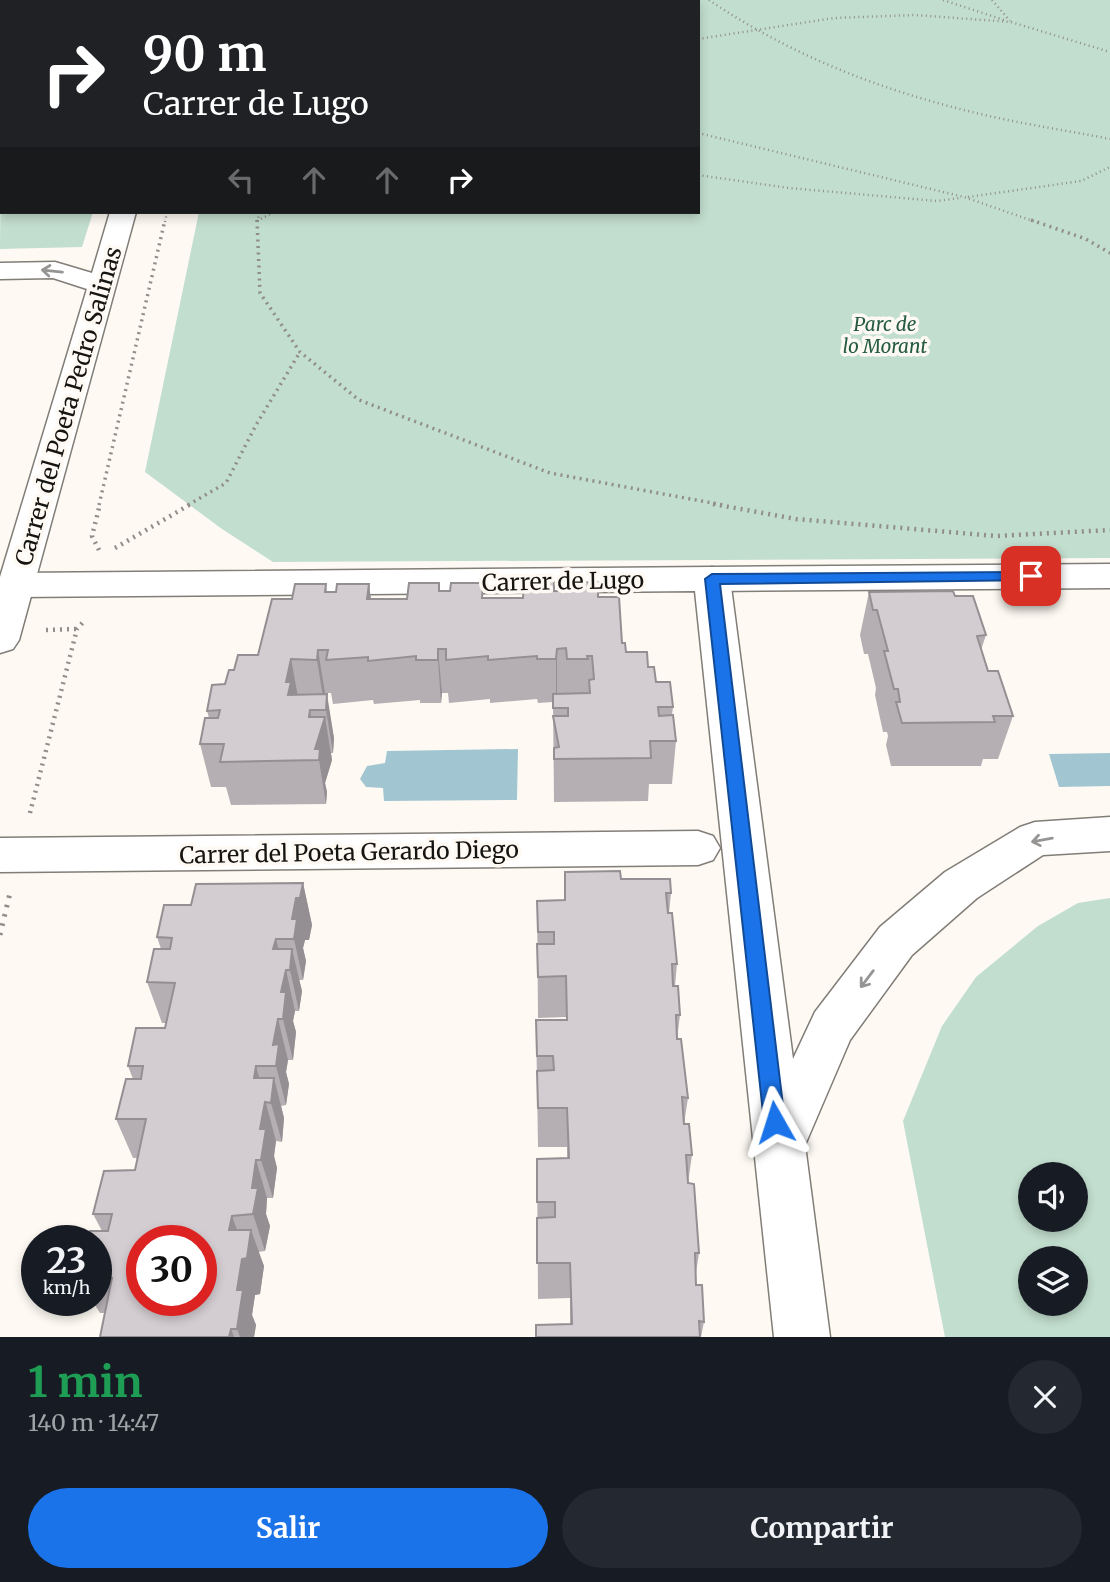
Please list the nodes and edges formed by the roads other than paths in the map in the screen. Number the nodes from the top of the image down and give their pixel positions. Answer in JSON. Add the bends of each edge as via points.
{"nodes":[{"id":1,"x":122,"y":214,"type":"edge"},
{"id":2,"x":0,"y":271,"type":"edge"},
{"id":3,"x":102,"y":285,"type":"junction"},
{"id":4,"x":1110,"y":576,"type":"edge"},
{"id":5,"x":712,"y":579,"type":"junction"},
{"id":6,"x":16,"y":585,"type":"junction"},
{"id":7,"x":0,"y":640,"type":"edge"},
{"id":8,"x":1110,"y":834,"type":"edge"},
{"id":9,"x":698,"y":848,"type":"dead end"},
{"id":10,"x":0,"y":855,"type":"edge"},
{"id":11,"x":778,"y":1149,"type":"junction"},
{"id":12,"x":802,"y":1337,"type":"edge"}],
"edges":[{"from":1,"to":3,"type":"street","name":"Carrer del Poeta Pedro Salinas"},
{"from":3,"to":2,"type":"street","one_way":true,"via":[[55,270]]},
{"from":3,"to":6,"type":"street","name":"Carrer del Poeta Pedro Salinas"},
{"from":4,"to":5,"type":"street","name":"Carrer de Lugo"},
{"from":5,"to":6,"type":"street","name":"Carrer de Lugo"},
{"from":5,"to":11,"type":"street"},
{"from":6,"to":7,"type":"street","name":"Carrer del Poeta Pedro Salinas"},
{"from":8,"to":11,"type":"street","one_way":true,"via":[[1035,839],[961,885],[896,942],[832,1027]]},
{"from":9,"to":10,"type":"street","name":"Carrer del Poeta Gerardo Diego"},
{"from":11,"to":12,"type":"street"}]}
